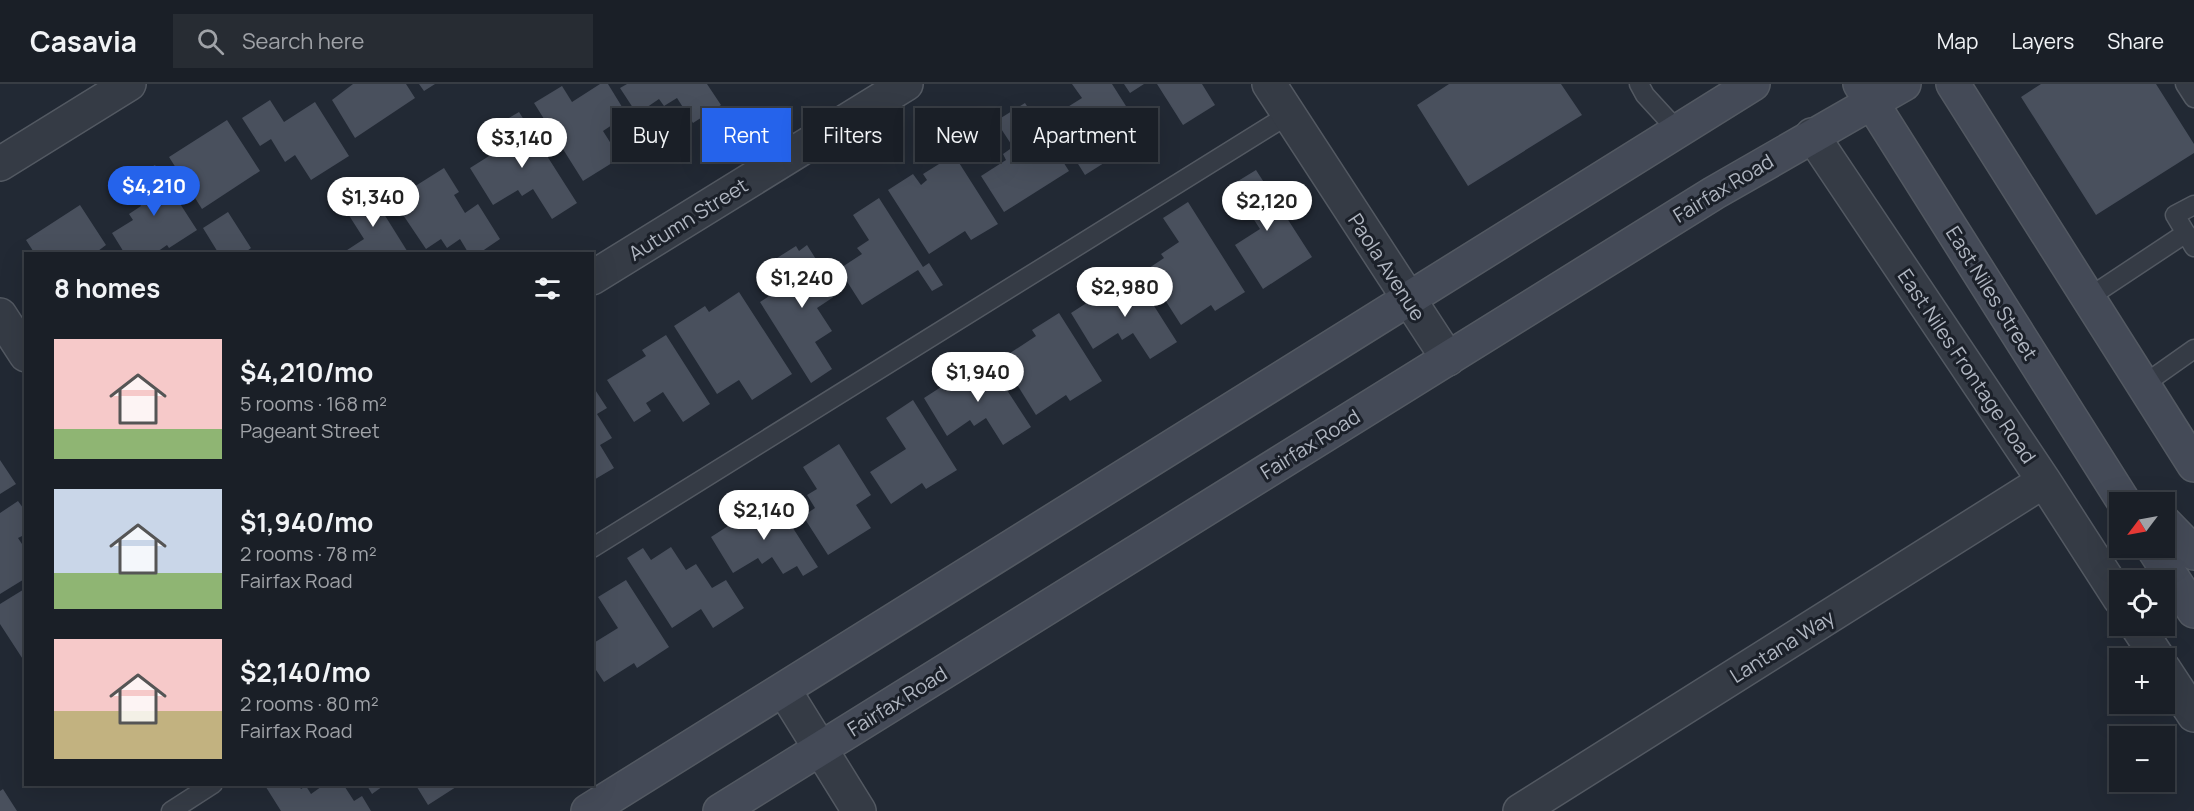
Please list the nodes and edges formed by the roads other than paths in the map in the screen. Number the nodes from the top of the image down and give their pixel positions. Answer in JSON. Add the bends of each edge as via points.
{"nodes":[{"id":1,"x":129,"y":84,"type":"edge"},
{"id":2,"x":906,"y":84,"type":"edge"},
{"id":3,"x":1269,"y":84,"type":"edge"},
{"id":4,"x":1639,"y":84,"type":"edge"},
{"id":5,"x":1753,"y":84,"type":"edge"},
{"id":6,"x":1904,"y":84,"type":"edge"},
{"id":7,"x":1953,"y":84,"type":"edge"},
{"id":8,"x":2185,"y":84,"type":"edge"},
{"id":9,"x":1866,"y":94,"type":"edge"},
{"id":10,"x":2194,"y":98,"type":"edge"},
{"id":11,"x":1288,"y":115,"type":"junction"},
{"id":12,"x":1678,"y":131,"type":"junction"},
{"id":13,"x":1812,"y":135,"type":"junction"},
{"id":14,"x":0,"y":164,"type":"edge"},
{"id":15,"x":2194,"y":205,"type":"edge"},
{"id":16,"x":2190,"y":240,"type":"edge"},
{"id":17,"x":594,"y":278,"type":"edge"},
{"id":18,"x":2088,"y":298,"type":"junction"},
{"id":19,"x":1408,"y":301,"type":"junction"},
{"id":20,"x":0,"y":315,"type":"edge"},
{"id":21,"x":2194,"y":349,"type":"edge"},
{"id":22,"x":24,"y":352,"type":"edge"},
{"id":23,"x":1448,"y":359,"type":"junction"},
{"id":24,"x":2143,"y":385,"type":"junction"},
{"id":25,"x":2096,"y":458,"type":"junction"},
{"id":26,"x":2194,"y":465,"type":"edge"},
{"id":27,"x":2044,"y":481,"type":"junction"},
{"id":28,"x":2118,"y":492,"type":"edge"},
{"id":29,"x":2133,"y":492,"type":"edge"},
{"id":30,"x":2175,"y":533,"type":"edge"},
{"id":31,"x":594,"y":547,"type":"edge"},
{"id":32,"x":2194,"y":553,"type":"edge"},
{"id":33,"x":2160,"y":558,"type":"edge"},
{"id":34,"x":2109,"y":582,"type":"edge"},
{"id":35,"x":2194,"y":611,"type":"edge"},
{"id":36,"x":2175,"y":686,"type":"edge"},
{"id":37,"x":784,"y":690,"type":"junction"},
{"id":38,"x":2194,"y":715,"type":"edge"},
{"id":39,"x":819,"y":749,"type":"junction"},
{"id":40,"x":210,"y":786,"type":"edge"},
{"id":41,"x":171,"y":811,"type":"edge"},
{"id":42,"x":588,"y":811,"type":"edge"},
{"id":43,"x":720,"y":811,"type":"edge"},
{"id":44,"x":859,"y":811,"type":"edge"},
{"id":45,"x":1520,"y":811,"type":"edge"}],
"edges":[{"from":1,"to":14,"type":"street"},
{"from":2,"to":17,"type":"street","name":"Autumn Street"},
{"from":3,"to":11,"type":"street","name":"Paola Avenue"},
{"from":4,"to":12,"type":"lane"},
{"from":5,"to":12,"type":"main road"},
{"from":6,"to":9,"type":"main road","name":"Fairfax Road"},
{"from":7,"to":18,"type":"main road"},
{"from":8,"to":10,"type":"lane"},
{"from":9,"to":13,"type":"main road","name":"Fairfax Road"},
{"from":9,"to":25,"type":"main road","name":"East Niles Street"},
{"from":11,"to":19,"type":"street","name":"Paola Avenue"},
{"from":11,"to":31,"type":"lane"},
{"from":12,"to":19,"type":"main road"},
{"from":13,"to":23,"type":"main road","name":"Fairfax Road"},
{"from":13,"to":27,"type":"street","name":"East Niles Frontage Road"},
{"from":15,"to":16,"type":"lane","via":[[2175,215]]},
{"from":16,"to":18,"type":"lane"},
{"from":18,"to":24,"type":"main road"},
{"from":19,"to":23,"type":"street","name":"Paola Avenue"},
{"from":19,"to":37,"type":"main road"},
{"from":20,"to":22,"type":"street"},
{"from":21,"to":24,"type":"lane"},
{"from":23,"to":39,"type":"main road","name":"Fairfax Road"},
{"from":24,"to":26,"type":"main road"},
{"from":25,"to":28,"type":"main road","name":"East Niles Street"},
{"from":25,"to":29,"type":"main road"},
{"from":27,"to":34,"type":"street","name":"East Niles Frontage Road"},
{"from":27,"to":45,"type":"street","name":"Lantana Way"},
{"from":30,"to":32,"type":"main road"},
{"from":33,"to":35,"type":"main road"},
{"from":36,"to":38,"type":"street"},
{"from":37,"to":39,"type":"street"},
{"from":37,"to":42,"type":"main road"},
{"from":39,"to":43,"type":"main road","name":"Fairfax Road"},
{"from":39,"to":44,"type":"street"},
{"from":40,"to":41,"type":"lane"}]}
